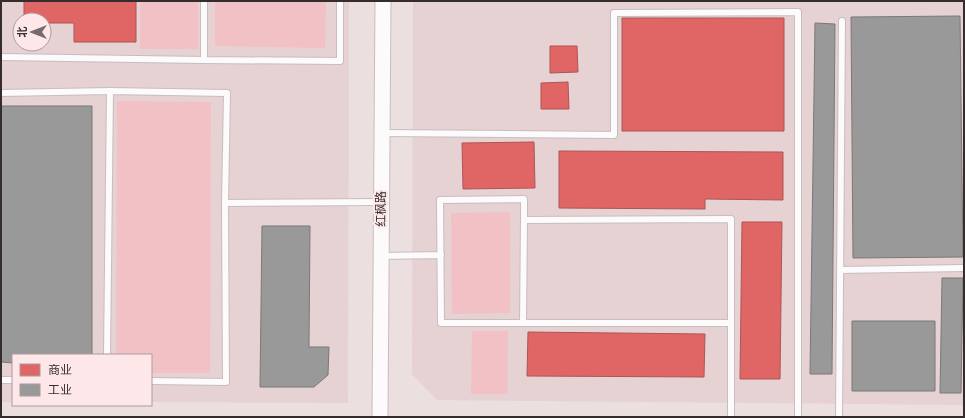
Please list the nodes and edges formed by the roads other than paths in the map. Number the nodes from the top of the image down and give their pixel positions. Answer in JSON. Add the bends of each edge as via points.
{"nodes":[{"id":1,"x":204,"y":1,"type":"edge"},
{"id":2,"x":340,"y":1,"type":"edge"},
{"id":3,"x":383,"y":1,"type":"edge"},
{"id":4,"x":842,"y":21,"type":"dead end"},
{"id":5,"x":1,"y":58,"type":"edge"},
{"id":6,"x":204,"y":60,"type":"junction"},
{"id":7,"x":110,"y":92,"type":"junction"},
{"id":8,"x":1,"y":93,"type":"edge"},
{"id":9,"x":382,"y":133,"type":"junction"},
{"id":10,"x":381,"y":202,"type":"junction"},
{"id":11,"x":225,"y":203,"type":"junction"},
{"id":12,"x":524,"y":220,"type":"junction"},
{"id":13,"x":441,"y":255,"type":"junction"},
{"id":14,"x":381,"y":256,"type":"junction"},
{"id":15,"x":964,"y":268,"type":"edge"},
{"id":16,"x":840,"y":270,"type":"junction"},
{"id":17,"x":523,"y":323,"type":"junction"},
{"id":18,"x":731,"y":323,"type":"junction"},
{"id":19,"x":107,"y":354,"type":"edge"},
{"id":20,"x":1,"y":380,"type":"edge"},
{"id":21,"x":12,"y":380,"type":"edge"},
{"id":22,"x":152,"y":381,"type":"edge"},
{"id":23,"x":380,"y":417,"type":"edge"},
{"id":24,"x":731,"y":417,"type":"edge"},
{"id":25,"x":798,"y":417,"type":"edge"},
{"id":26,"x":839,"y":417,"type":"edge"}],
"edges":[{"from":1,"to":6,"type":"lane"},
{"from":2,"to":6,"type":"lane","via":[[340,61]]},
{"from":3,"to":9,"type":"street","name":"红枫路"},
{"from":4,"to":16,"type":"lane"},
{"from":5,"to":6,"type":"lane"},
{"from":7,"to":8,"type":"lane"},
{"from":7,"to":11,"type":"lane","via":[[227,93]]},
{"from":7,"to":19,"type":"lane"},
{"from":9,"to":10,"type":"street","name":"红枫路"},
{"from":9,"to":25,"type":"lane","via":[[614,135],[614,13],[798,12]]},
{"from":10,"to":11,"type":"lane"},
{"from":10,"to":14,"type":"street","name":"红枫路"},
{"from":11,"to":22,"type":"lane","via":[[226,382]]},
{"from":12,"to":13,"type":"lane","via":[[524,199],[440,200]]},
{"from":12,"to":17,"type":"lane"},
{"from":12,"to":18,"type":"lane","via":[[731,219]]},
{"from":13,"to":14,"type":"lane"},
{"from":13,"to":17,"type":"lane","via":[[441,323]]},
{"from":14,"to":23,"type":"street","name":"红枫路"},
{"from":15,"to":16,"type":"lane"},
{"from":16,"to":26,"type":"lane"},
{"from":17,"to":18,"type":"lane"},
{"from":18,"to":24,"type":"lane"},
{"from":20,"to":21,"type":"lane"}]}
